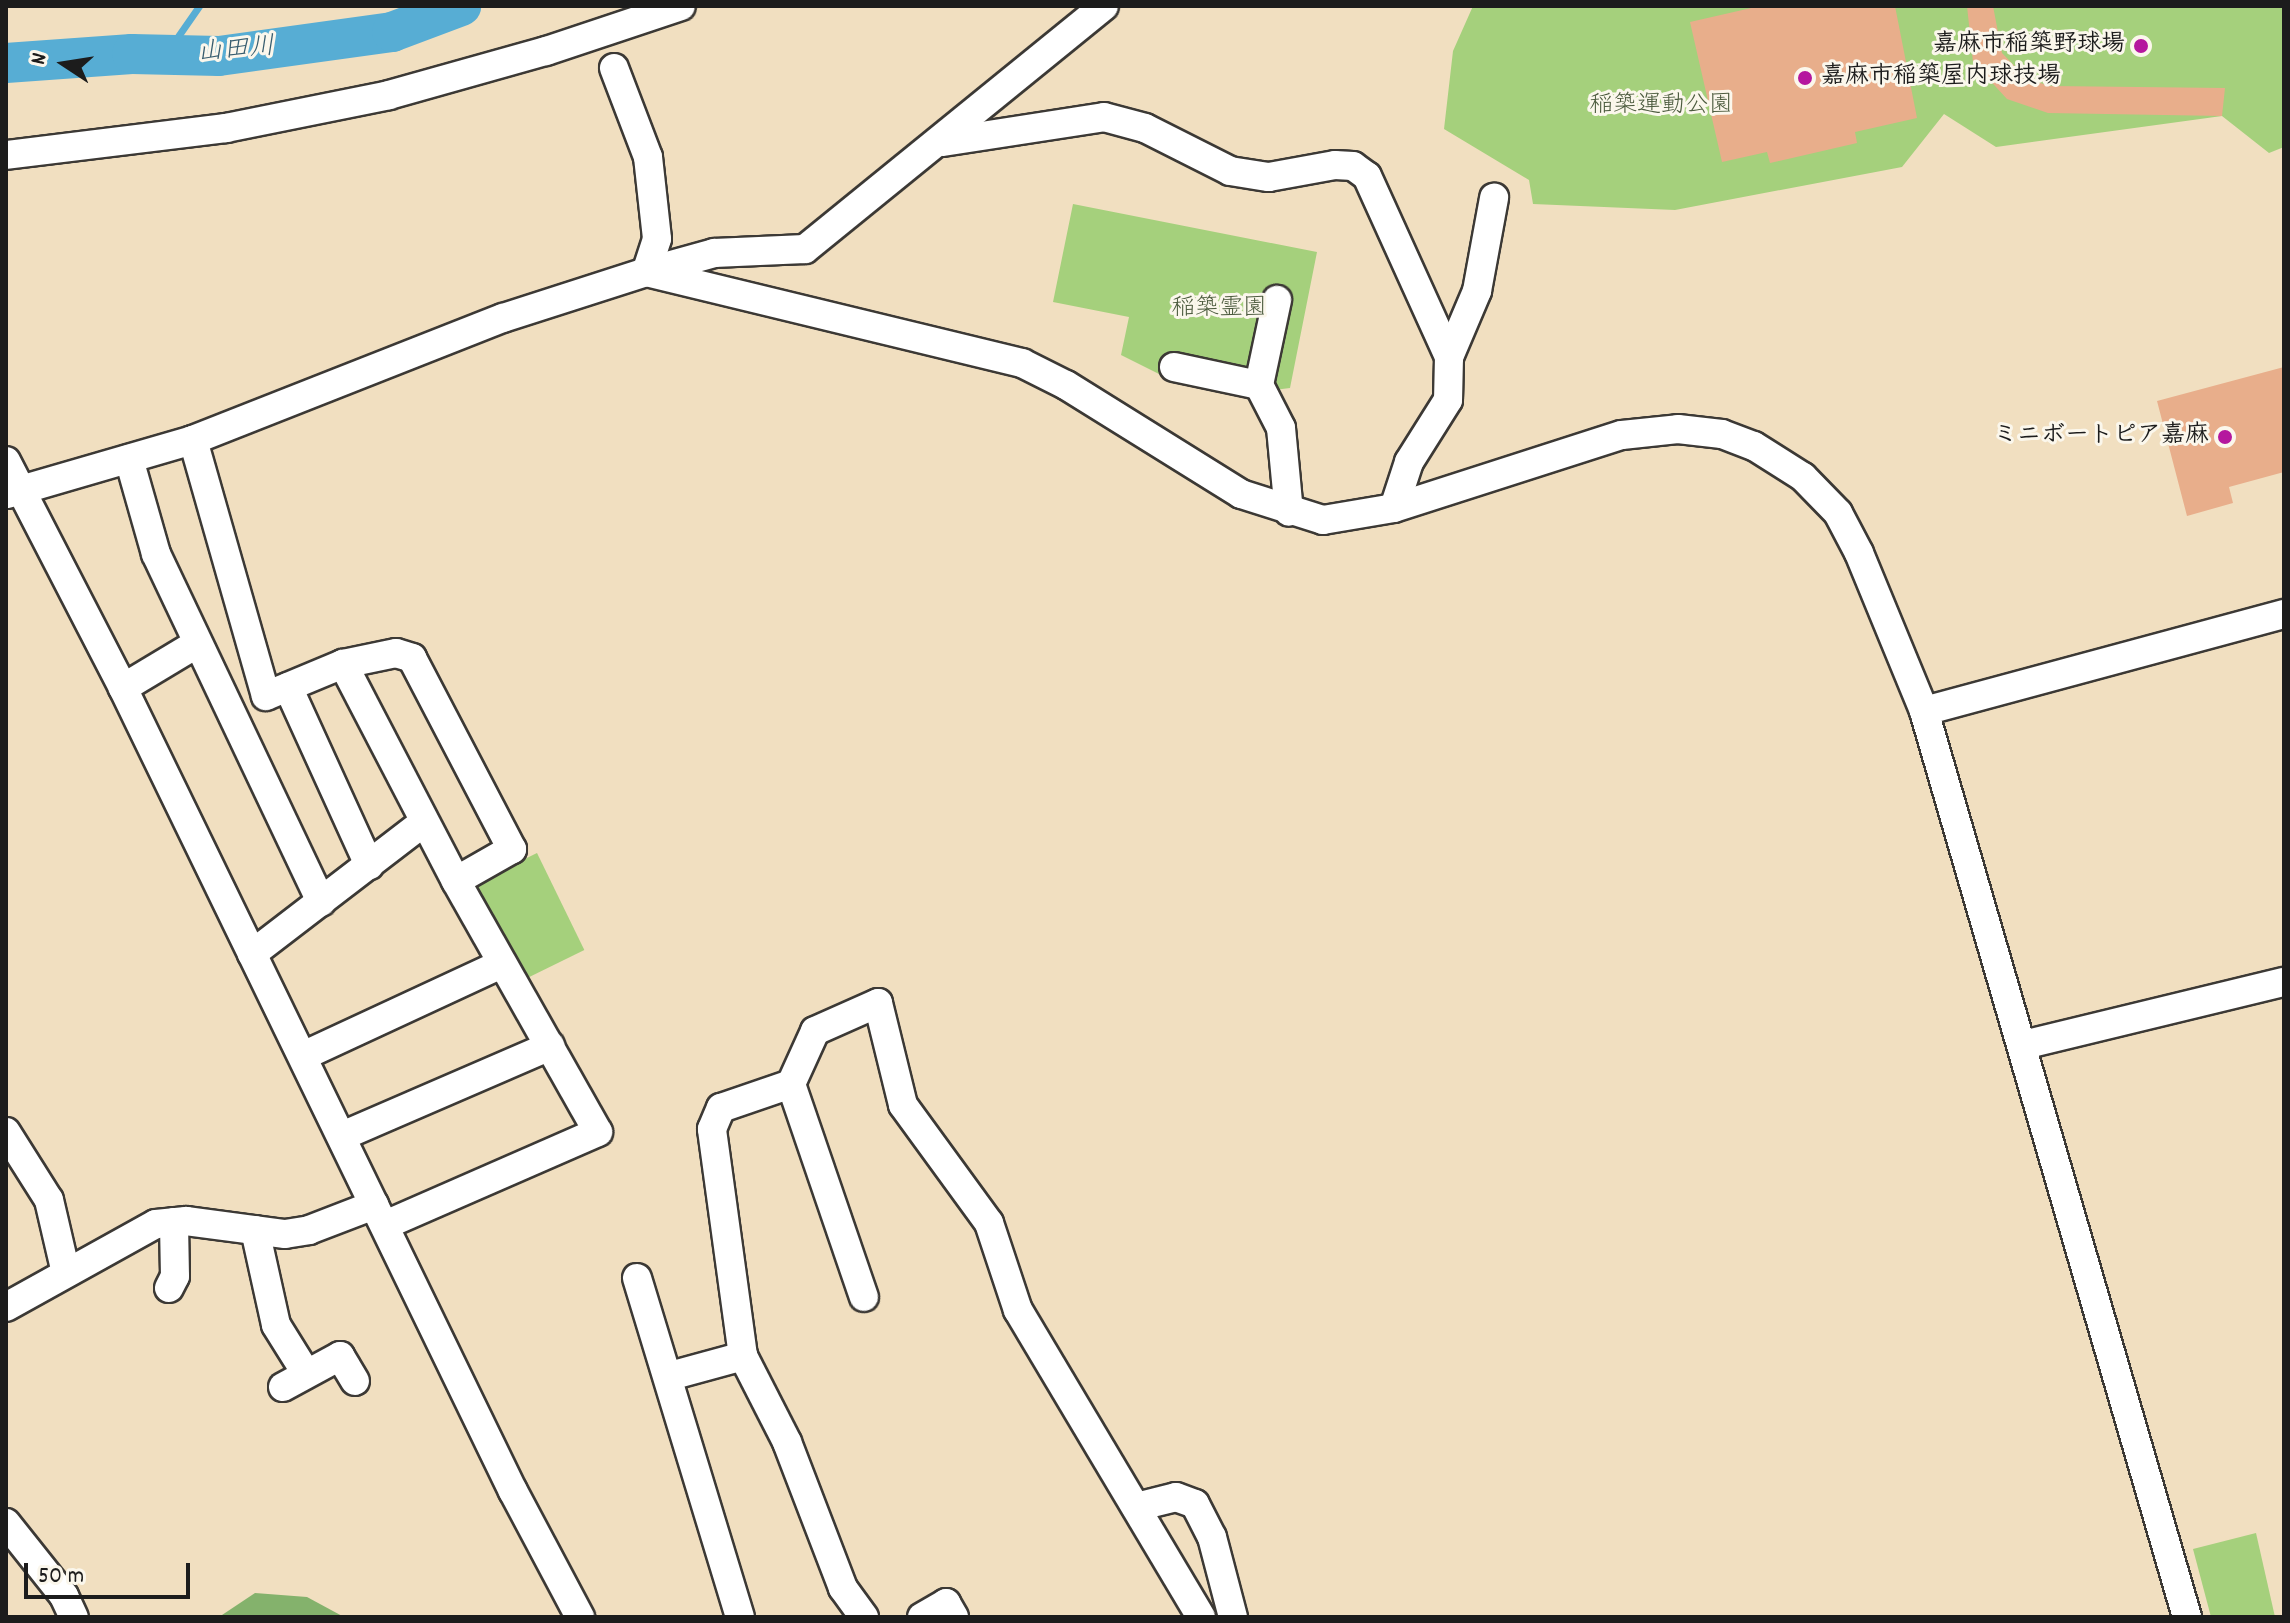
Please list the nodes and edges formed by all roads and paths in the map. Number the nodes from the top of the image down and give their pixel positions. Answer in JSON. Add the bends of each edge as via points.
{"nodes":[{"id":1,"x":681,"y":6,"type":"edge"},
{"id":2,"x":1104,"y":6,"type":"edge"},
{"id":3,"x":614,"y":68,"type":"dead end"},
{"id":4,"x":940,"y":142,"type":"junction"},
{"id":5,"x":6,"y":155,"type":"edge"},
{"id":6,"x":1494,"y":198,"type":"dead end"},
{"id":7,"x":646,"y":272,"type":"junction"},
{"id":8,"x":1277,"y":300,"type":"dead end"},
{"id":9,"x":1449,"y":357,"type":"junction"},
{"id":10,"x":1174,"y":367,"type":"dead end"},
{"id":11,"x":1259,"y":385,"type":"junction"},
{"id":12,"x":193,"y":440,"type":"junction"},
{"id":13,"x":129,"y":459,"type":"junction"},
{"id":14,"x":6,"y":461,"type":"edge"},
{"id":15,"x":14,"y":493,"type":"edge"},
{"id":16,"x":1394,"y":508,"type":"junction"},
{"id":17,"x":1289,"y":512,"type":"junction"},
{"id":18,"x":2284,"y":614,"type":"edge"},
{"id":19,"x":198,"y":643,"type":"junction"},
{"id":20,"x":343,"y":664,"type":"junction"},
{"id":21,"x":123,"y":688,"type":"junction"},
{"id":22,"x":277,"y":691,"type":"junction"},
{"id":23,"x":1924,"y":711,"type":"junction"},
{"id":24,"x":231,"y":714,"type":"junction"},
{"id":25,"x":424,"y":822,"type":"junction"},
{"id":26,"x":369,"y":865,"type":"junction"},
{"id":27,"x":456,"y":881,"type":"junction"},
{"id":28,"x":321,"y":902,"type":"junction"},
{"id":29,"x":252,"y":954,"type":"junction"},
{"id":30,"x":501,"y":964,"type":"junction"},
{"id":31,"x":2284,"y":982,"type":"edge"},
{"id":32,"x":2023,"y":1045,"type":"junction"},
{"id":33,"x":550,"y":1046,"type":"junction"},
{"id":34,"x":303,"y":1056,"type":"junction"},
{"id":35,"x":791,"y":1084,"type":"junction"},
{"id":36,"x":6,"y":1132,"type":"edge"},
{"id":37,"x":342,"y":1136,"type":"junction"},
{"id":38,"x":380,"y":1215,"type":"junction"},
{"id":39,"x":174,"y":1222,"type":"junction"},
{"id":40,"x":255,"y":1230,"type":"junction"},
{"id":41,"x":66,"y":1273,"type":"junction"},
{"id":42,"x":637,"y":1278,"type":"dead end"},
{"id":43,"x":169,"y":1288,"type":"dead end"},
{"id":44,"x":864,"y":1297,"type":"dead end"},
{"id":45,"x":6,"y":1307,"type":"edge"},
{"id":46,"x":743,"y":1356,"type":"junction"},
{"id":47,"x":670,"y":1376,"type":"junction"},
{"id":48,"x":355,"y":1381,"type":"dead end"},
{"id":49,"x":1136,"y":1507,"type":"junction"},
{"id":50,"x":6,"y":1523,"type":"edge"},
{"id":51,"x":14,"y":1551,"type":"edge"},
{"id":52,"x":74,"y":1617,"type":"edge"},
{"id":53,"x":580,"y":1617,"type":"edge"},
{"id":54,"x":740,"y":1617,"type":"edge"},
{"id":55,"x":864,"y":1617,"type":"edge"},
{"id":56,"x":922,"y":1617,"type":"edge"},
{"id":57,"x":954,"y":1617,"type":"edge"},
{"id":58,"x":1201,"y":1617,"type":"edge"},
{"id":59,"x":1233,"y":1617,"type":"edge"},
{"id":60,"x":2187,"y":1617,"type":"edge"}],
"edges":[{"from":1,"to":5,"type":"street","via":[[389,95],[226,128]]},
{"from":2,"to":4,"type":"street"},
{"from":3,"to":7,"type":"street","via":[[648,157],[657,239]]},
{"from":4,"to":7,"type":"street","via":[[805,249],[714,253]]},
{"from":4,"to":9,"type":"street","via":[[1104,117],[1145,128],[1230,171],[1269,177],[1353,166],[1367,176]]},
{"from":6,"to":9,"type":"street","via":[[1477,291]]},
{"from":7,"to":12,"type":"street","via":[[503,318]]},
{"from":7,"to":17,"type":"street","via":[[1022,363],[1241,494]]},
{"from":8,"to":11,"type":"street"},
{"from":9,"to":16,"type":"street","via":[[1448,400],[1409,462]]},
{"from":10,"to":11,"type":"street"},
{"from":11,"to":17,"type":"street","via":[[1281,428]]},
{"from":12,"to":13,"type":"street"},
{"from":12,"to":22,"type":"street"},
{"from":13,"to":15,"type":"street"},
{"from":13,"to":19,"type":"street","via":[[156,554]]},
{"from":14,"to":15,"type":"street"},
{"from":15,"to":21,"type":"street"},
{"from":16,"to":17,"type":"street","via":[[1323,520]]},
{"from":16,"to":23,"type":"street","via":[[1622,435],[1678,429],[1722,434],[1754,446],[1803,477],[1838,513]]},
{"from":18,"to":23,"type":"street"},
{"from":19,"to":21,"type":"street"},
{"from":19,"to":24,"type":"street"},
{"from":20,"to":22,"type":"street"},
{"from":20,"to":25,"type":"street"},
{"from":20,"to":27,"type":"street","via":[[396,653],[412,658],[512,849]]},
{"from":21,"to":29,"type":"street"},
{"from":22,"to":24,"type":"street"},
{"from":22,"to":26,"type":"street"},
{"from":23,"to":32,"type":"street"},
{"from":24,"to":28,"type":"street"},
{"from":25,"to":26,"type":"street"},
{"from":25,"to":27,"type":"street"},
{"from":26,"to":28,"type":"street"},
{"from":27,"to":30,"type":"street"},
{"from":28,"to":29,"type":"street"},
{"from":29,"to":34,"type":"street"},
{"from":30,"to":33,"type":"street"},
{"from":30,"to":34,"type":"street"},
{"from":31,"to":32,"type":"street"},
{"from":32,"to":60,"type":"street"},
{"from":33,"to":37,"type":"street"},
{"from":33,"to":38,"type":"street","via":[[598,1132]]},
{"from":34,"to":37,"type":"street"},
{"from":35,"to":44,"type":"street"},
{"from":35,"to":46,"type":"street","via":[[713,1115]]},
{"from":35,"to":49,"type":"street","via":[[815,1031],[878,1003],[903,1105],[989,1223],[1018,1310]]},
{"from":36,"to":41,"type":"street","via":[[49,1200]]},
{"from":37,"to":38,"type":"street"},
{"from":38,"to":40,"type":"street","via":[[309,1230]]},
{"from":38,"to":53,"type":"street"},
{"from":39,"to":40,"type":"street"},
{"from":39,"to":41,"type":"street","via":[[156,1224]]},
{"from":39,"to":43,"type":"street","via":[[175,1276]]},
{"from":40,"to":48,"type":"street","via":[[276,1325],[295,1380],[340,1356]]},
{"from":41,"to":45,"type":"street"},
{"from":42,"to":47,"type":"street"},
{"from":46,"to":47,"type":"street"},
{"from":46,"to":55,"type":"street","via":[[787,1442],[843,1588]]},
{"from":47,"to":54,"type":"street"},
{"from":49,"to":58,"type":"street"},
{"from":49,"to":59,"type":"street","via":[[1176,1497],[1195,1504],[1212,1537]]},
{"from":50,"to":51,"type":"street"},
{"from":51,"to":52,"type":"street","via":[[64,1596]]},
{"from":56,"to":57,"type":"street","via":[[946,1603]]}]}
